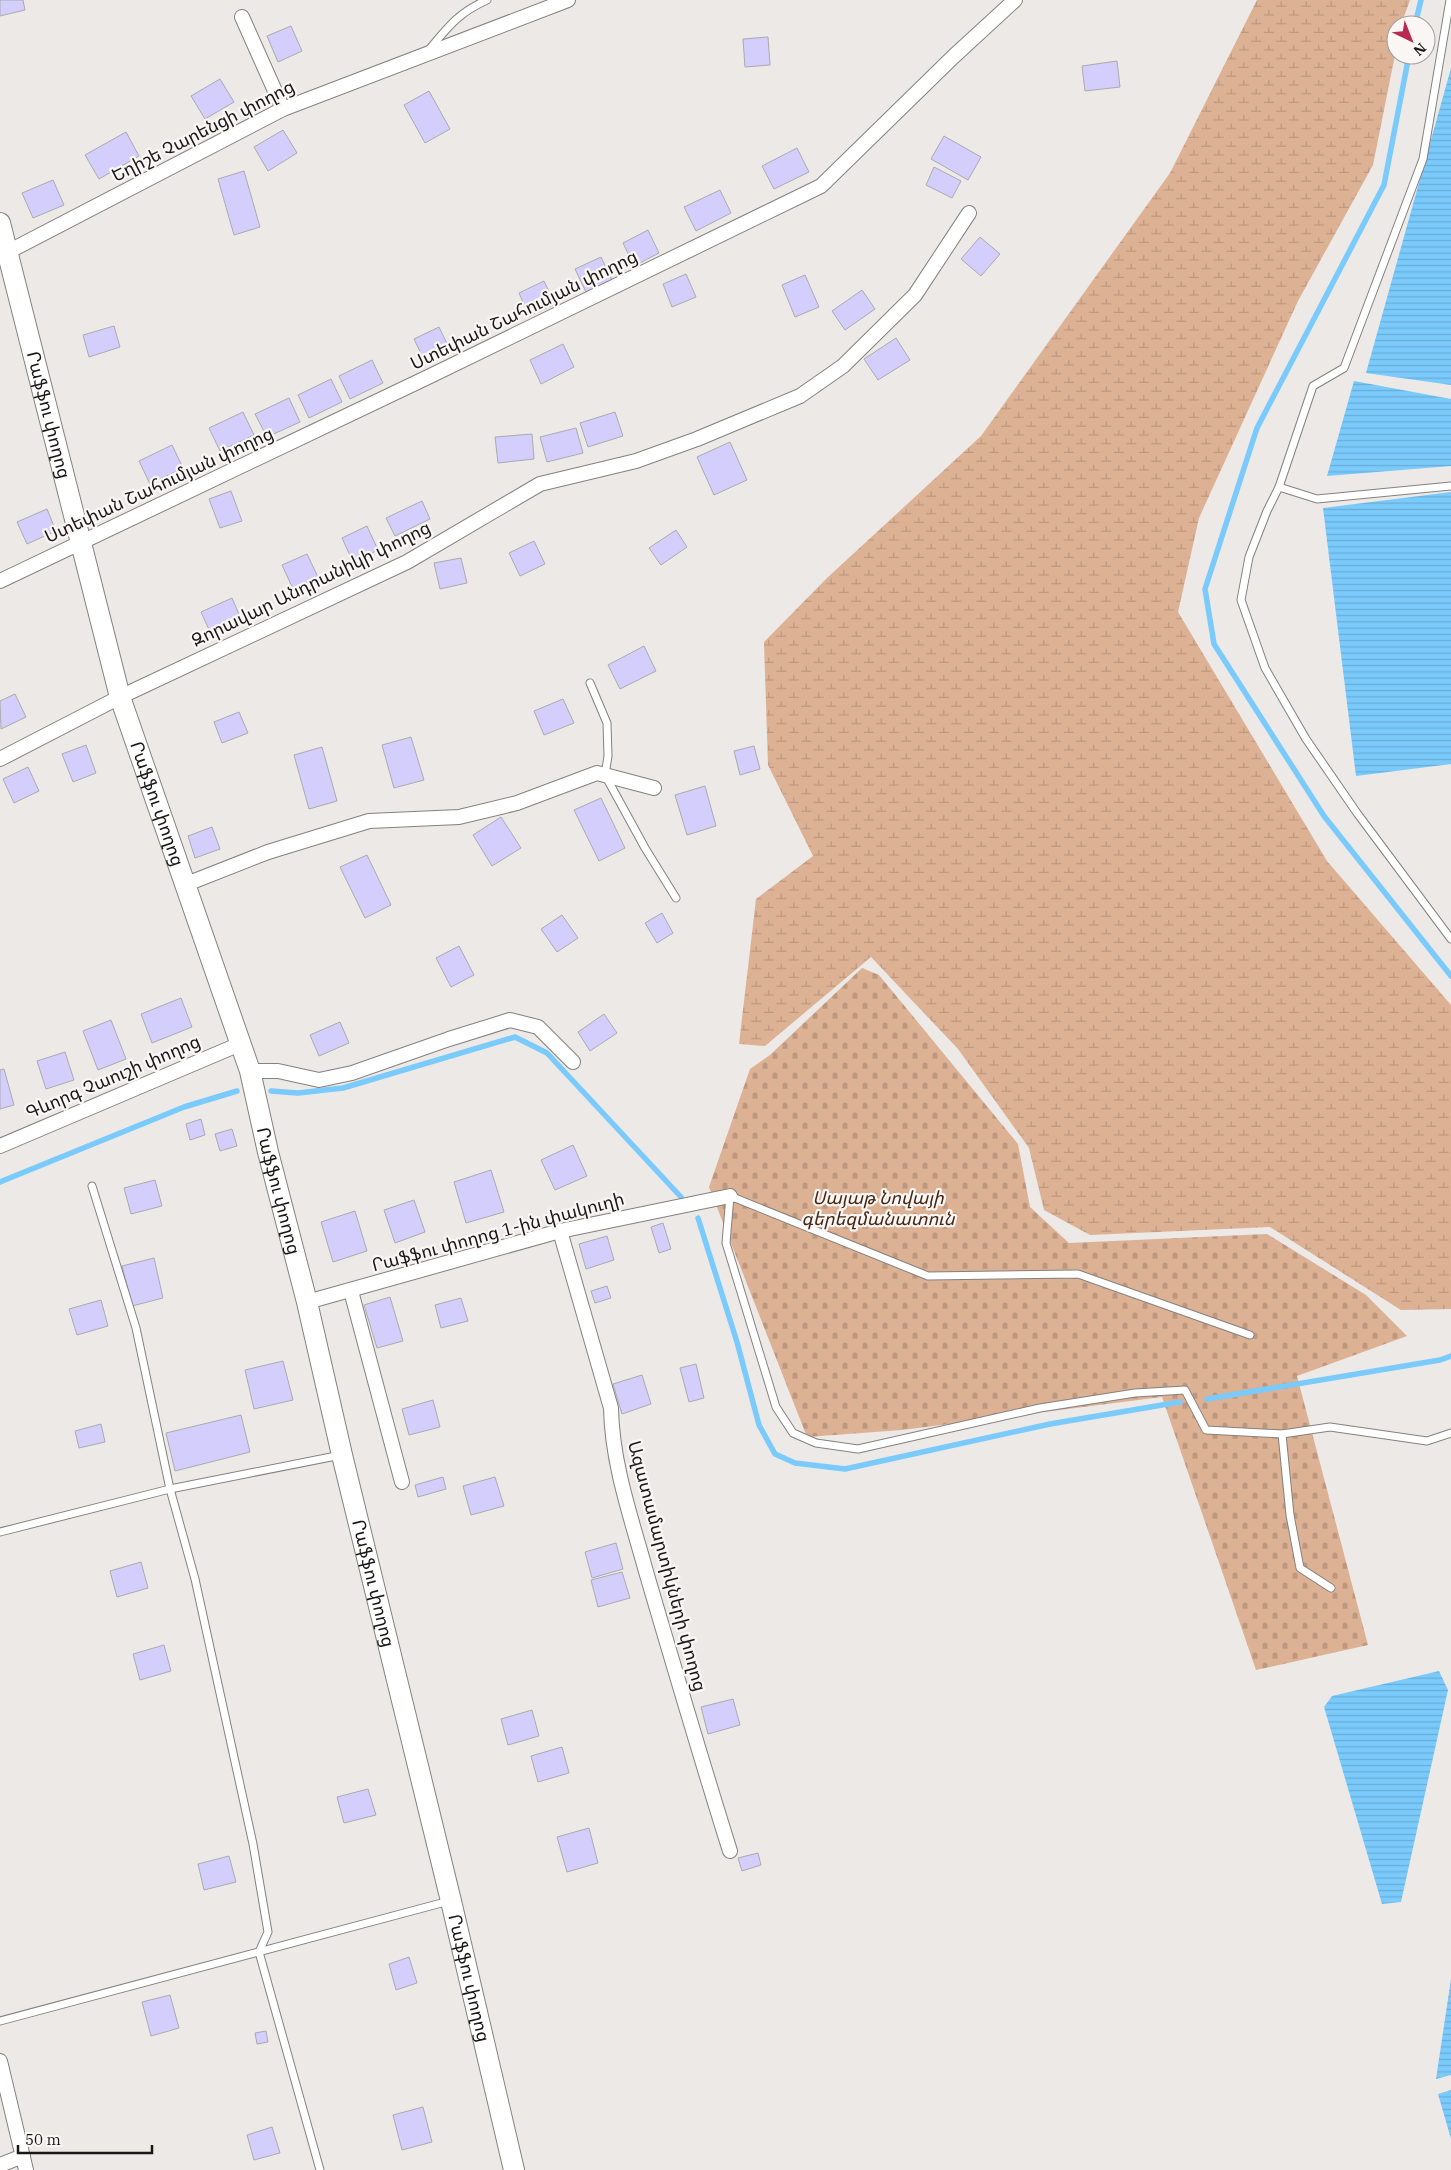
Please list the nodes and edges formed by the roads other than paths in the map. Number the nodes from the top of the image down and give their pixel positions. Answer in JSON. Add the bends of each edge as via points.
{"nodes":[{"id":1,"x":488,"y":0,"type":"edge"},
{"id":2,"x":568,"y":0,"type":"edge"},
{"id":3,"x":1014,"y":0,"type":"edge"},
{"id":4,"x":1450,"y":0,"type":"edge"},
{"id":5,"x":242,"y":17,"type":"dead end"},
{"id":6,"x":425,"y":55,"type":"junction"},
{"id":7,"x":283,"y":109,"type":"junction"},
{"id":8,"x":969,"y":213,"type":"dead end"},
{"id":9,"x":0,"y":223,"type":"edge"},
{"id":10,"x":4,"y":255,"type":"edge"},
{"id":11,"x":1451,"y":486,"type":"edge"},
{"id":12,"x":1279,"y":487,"type":"junction"},
{"id":13,"x":80,"y":544,"type":"junction"},
{"id":14,"x":0,"y":580,"type":"edge"},
{"id":15,"x":590,"y":683,"type":"dead end"},
{"id":16,"x":120,"y":697,"type":"junction"},
{"id":17,"x":0,"y":759,"type":"edge"},
{"id":18,"x":605,"y":775,"type":"junction"},
{"id":19,"x":654,"y":788,"type":"dead end"},
{"id":20,"x":184,"y":885,"type":"junction"},
{"id":21,"x":676,"y":898,"type":"dead end"},
{"id":22,"x":1451,"y":939,"type":"edge"},
{"id":23,"x":240,"y":1044,"type":"junction"},
{"id":24,"x":573,"y":1062,"type":"dead end"},
{"id":25,"x":250,"y":1071,"type":"junction"},
{"id":26,"x":0,"y":1146,"type":"edge"},
{"id":27,"x":92,"y":1186,"type":"dead end"},
{"id":28,"x":730,"y":1196,"type":"junction"},
{"id":29,"x":560,"y":1231,"type":"junction"},
{"id":30,"x":351,"y":1290,"type":"junction"},
{"id":31,"x":307,"y":1302,"type":"junction"},
{"id":32,"x":1250,"y":1335,"type":"dead end"},
{"id":33,"x":1451,"y":1433,"type":"edge"},
{"id":34,"x":1282,"y":1434,"type":"junction"},
{"id":35,"x":342,"y":1455,"type":"junction"},
{"id":36,"x":402,"y":1482,"type":"dead end"},
{"id":37,"x":170,"y":1489,"type":"junction"},
{"id":38,"x":0,"y":1532,"type":"edge"},
{"id":39,"x":1331,"y":1588,"type":"dead end"},
{"id":40,"x":730,"y":1852,"type":"dead end"},
{"id":41,"x":451,"y":1901,"type":"junction"},
{"id":42,"x":259,"y":1952,"type":"junction"},
{"id":43,"x":0,"y":2020,"type":"edge"},
{"id":44,"x":0,"y":2061,"type":"edge"},
{"id":45,"x":23,"y":2156,"type":"junction"},
{"id":46,"x":0,"y":2165,"type":"edge"},
{"id":47,"x":26,"y":2170,"type":"edge"},
{"id":48,"x":320,"y":2170,"type":"edge"},
{"id":49,"x":514,"y":2170,"type":"edge"}],
"edges":[{"from":1,"to":6,"type":"lane","via":[[472,6],[453,20]]},
{"from":2,"to":6,"type":"street","name":"Եղիշե Չարենցի փողոց"},
{"from":3,"to":13,"type":"street","name":"Ստեփան Շահումյան փողոց","via":[[821,186]]},
{"from":4,"to":12,"type":"lane","via":[[1423,159],[1344,368],[1313,386]]},
{"from":5,"to":7,"type":"street"},
{"from":6,"to":7,"type":"street","name":"Եղիշե Չարենցի փողոց"},
{"from":7,"to":10,"type":"street","name":"Եղիշե Չարենցի փողոց"},
{"from":8,"to":16,"type":"street","name":"Զորավար Անդրանիկի փողոց","via":[[915,296],[843,366],[800,396],[636,461],[540,484],[407,562]]},
{"from":9,"to":10,"type":"main road","name":"Րաֆֆու փողոց"},
{"from":10,"to":13,"type":"main road","name":"Րաֆֆու փողոց"},
{"from":11,"to":12,"type":"lane","via":[[1317,499]]},
{"from":12,"to":22,"type":"lane","via":[[1249,557],[1241,600],[1265,668],[1306,739]]},
{"from":13,"to":14,"type":"street","name":"Ստեփան Շահումյան փողոց"},
{"from":13,"to":16,"type":"main road","name":"Րաֆֆու փողոց"},
{"from":15,"to":18,"type":"lane","via":[[607,723]]},
{"from":16,"to":17,"type":"street","name":"Զորավար Անդրանիկի փողոց"},
{"from":16,"to":20,"type":"main road","name":"Րաֆֆու փողոց"},
{"from":18,"to":19,"type":"street"},
{"from":18,"to":20,"type":"street","via":[[597,773],[582,777],[517,803],[459,817],[369,821],[268,852]]},
{"from":18,"to":21,"type":"lane"},
{"from":20,"to":23,"type":"main road","name":"Րաֆֆու փողոց"},
{"from":23,"to":25,"type":"main road","name":"Րաֆֆու փողոց"},
{"from":23,"to":26,"type":"street","name":"Գևորգ Չաուշի փողոց"},
{"from":24,"to":25,"type":"street","via":[[538,1027],[510,1020],[352,1073],[319,1080],[278,1071]]},
{"from":25,"to":31,"type":"main road","name":"Րաֆֆու փողոց"},
{"from":27,"to":37,"type":"lane","via":[[136,1328]]},
{"from":28,"to":29,"type":"street","name":"Րաֆֆու փողոց 1-ին փակուղի"},
{"from":28,"to":32,"type":"lane","via":[[928,1276],[1078,1274]]},
{"from":28,"to":34,"type":"lane","via":[[726,1242],[776,1407],[793,1433],[801,1437],[816,1443],[858,1449],[1040,1408],[1135,1393],[1186,1390],[1206,1430]]},
{"from":29,"to":30,"type":"street","name":"Րաֆֆու փողոց 1-ին փակուղի"},
{"from":29,"to":40,"type":"street","name":"Ազատամարտիկների փողոց","via":[[611,1408],[611,1428],[620,1476],[689,1723]]},
{"from":30,"to":31,"type":"street","name":"Րաֆֆու փողոց 1-ին փակուղի"},
{"from":30,"to":36,"type":"street"},
{"from":31,"to":35,"type":"main road","name":"Րաֆֆու փողոց"},
{"from":33,"to":34,"type":"lane","via":[[1427,1441],[1330,1427]]},
{"from":34,"to":39,"type":"lane","via":[[1290,1515],[1300,1568]]},
{"from":35,"to":37,"type":"lane"},
{"from":35,"to":41,"type":"main road","name":"Րաֆֆու փողոց"},
{"from":37,"to":38,"type":"lane"},
{"from":37,"to":42,"type":"lane","via":[[195,1579],[253,1844],[268,1932]]},
{"from":41,"to":42,"type":"lane"},
{"from":41,"to":49,"type":"main road","name":"Րաֆֆու փողոց"},
{"from":42,"to":43,"type":"lane"},
{"from":42,"to":48,"type":"lane"},
{"from":44,"to":45,"type":"street"},
{"from":45,"to":46,"type":"street"},
{"from":45,"to":47,"type":"street"}]}
